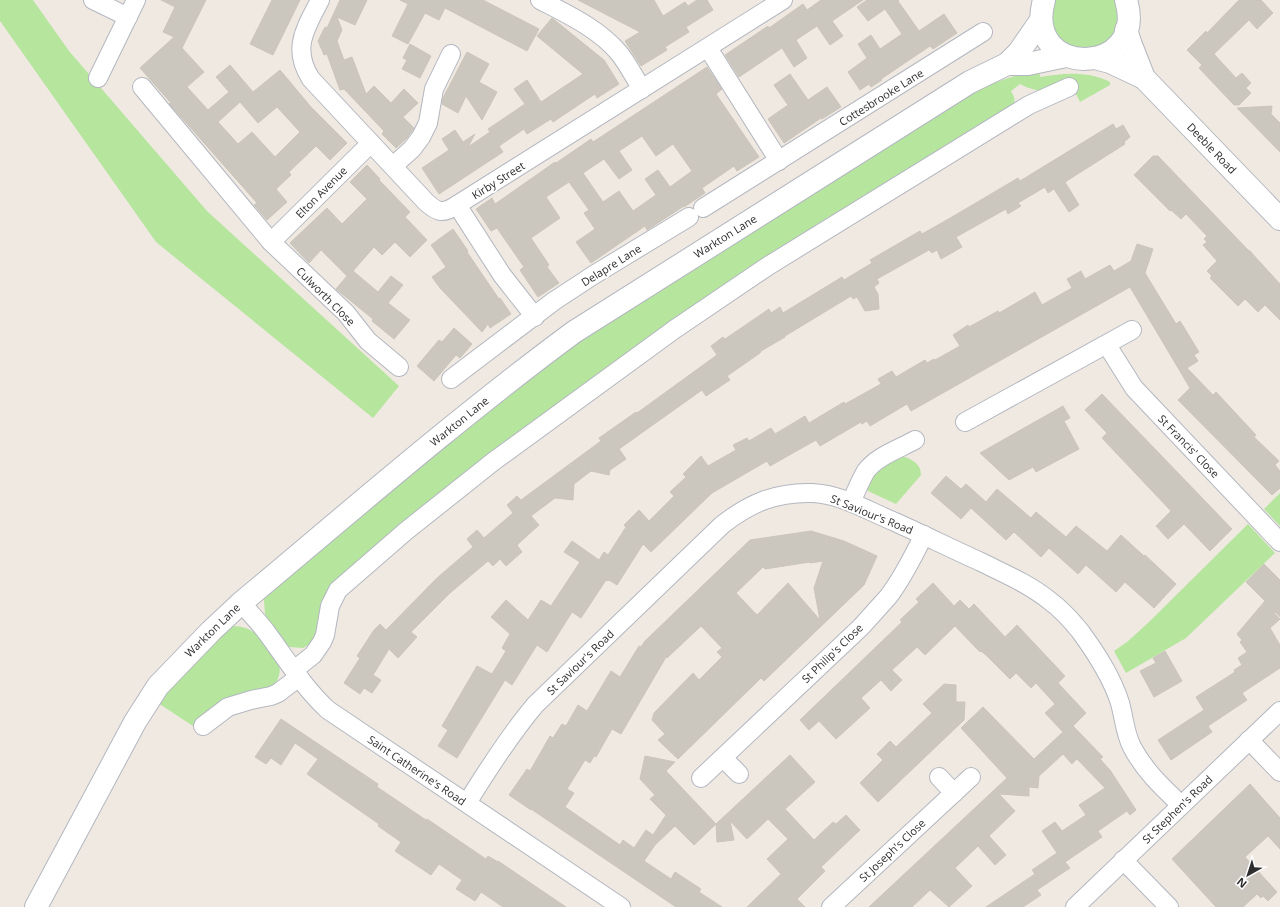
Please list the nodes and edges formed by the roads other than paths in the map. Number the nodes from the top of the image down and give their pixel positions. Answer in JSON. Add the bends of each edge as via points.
{"nodes":[{"id":1,"x":93,"y":0,"type":"edge"},
{"id":2,"x":136,"y":0,"type":"edge"},
{"id":3,"x":320,"y":0,"type":"edge"},
{"id":4,"x":540,"y":0,"type":"edge"},
{"id":5,"x":783,"y":0,"type":"edge"},
{"id":6,"x":1126,"y":1,"type":"edge"},
{"id":7,"x":1043,"y":10,"type":"edge"},
{"id":8,"x":128,"y":17,"type":"junction"},
{"id":9,"x":1126,"y":30,"type":"junction"},
{"id":10,"x":983,"y":32,"type":"dead end"},
{"id":11,"x":708,"y":48,"type":"junction"},
{"id":12,"x":451,"y":54,"type":"dead end"},
{"id":13,"x":1066,"y":56,"type":"junction"},
{"id":14,"x":1095,"y":58,"type":"junction"},
{"id":15,"x":1007,"y":64,"type":"junction"},
{"id":16,"x":98,"y":78,"type":"dead end"},
{"id":17,"x":1144,"y":78,"type":"junction"},
{"id":18,"x":142,"y":86,"type":"dead end"},
{"id":19,"x":1069,"y":87,"type":"dead end"},
{"id":20,"x":642,"y":89,"type":"junction"},
{"id":21,"x":370,"y":143,"type":"junction"},
{"id":22,"x":779,"y":161,"type":"junction"},
{"id":23,"x":393,"y":166,"type":"junction"},
{"id":24,"x":457,"y":205,"type":"junction"},
{"id":25,"x":696,"y":212,"type":"joint"},
{"id":26,"x":1280,"y":219,"type":"edge"},
{"id":27,"x":270,"y":242,"type":"junction"},
{"id":28,"x":535,"y":317,"type":"junction"},
{"id":29,"x":1132,"y":330,"type":"dead end"},
{"id":30,"x":1106,"y":345,"type":"junction"},
{"id":31,"x":399,"y":367,"type":"dead end"},
{"id":32,"x":452,"y":379,"type":"dead end"},
{"id":33,"x":966,"y":422,"type":"dead end"},
{"id":34,"x":915,"y":440,"type":"dead end"},
{"id":35,"x":851,"y":502,"type":"junction"},
{"id":36,"x":924,"y":535,"type":"junction"},
{"id":37,"x":1280,"y":542,"type":"edge"},
{"id":38,"x":241,"y":603,"type":"junction"},
{"id":39,"x":296,"y":674,"type":"junction"},
{"id":40,"x":1280,"y":710,"type":"edge"},
{"id":41,"x":203,"y":726,"type":"dead end"},
{"id":42,"x":1249,"y":740,"type":"junction"},
{"id":43,"x":723,"y":758,"type":"junction"},
{"id":44,"x":1280,"y":772,"type":"edge"},
{"id":45,"x":739,"y":774,"type":"dead end"},
{"id":46,"x":971,"y":777,"type":"dead end"},
{"id":47,"x":702,"y":778,"type":"dead end"},
{"id":48,"x":939,"y":778,"type":"dead end"},
{"id":49,"x":954,"y":794,"type":"junction"},
{"id":50,"x":466,"y":803,"type":"junction"},
{"id":51,"x":1181,"y":805,"type":"junction"},
{"id":52,"x":1123,"y":860,"type":"junction"},
{"id":53,"x":36,"y":907,"type":"edge"},
{"id":54,"x":621,"y":907,"type":"edge"},
{"id":55,"x":831,"y":907,"type":"edge"},
{"id":56,"x":1075,"y":907,"type":"edge"},
{"id":57,"x":1169,"y":907,"type":"edge"}],
"edges":[{"from":1,"to":8,"type":"street"},
{"from":2,"to":8,"type":"street"},
{"from":3,"to":21,"type":"street","name":"Kirby Street","via":[[303,36],[303,63],[311,79]]},
{"from":4,"to":20,"type":"street","via":[[573,17],[600,36],[619,53]]},
{"from":5,"to":11,"type":"street","name":"Kirby Street"},
{"from":6,"to":9,"type":"street","via":[[1129,10]]},
{"from":7,"to":13,"type":"street","via":[[1043,29],[1049,41]]},
{"from":7,"to":15,"type":"street","name":"Warkton Lane","via":[[1019,52]]},
{"from":8,"to":16,"type":"street"},
{"from":9,"to":14,"type":"street","via":[[1116,47]]},
{"from":9,"to":17,"type":"street","name":"Deeble Road"},
{"from":10,"to":22,"type":"street","name":"Cottesbrooke Lane"},
{"from":11,"to":20,"type":"street","name":"Kirby Street"},
{"from":11,"to":22,"type":"street"},
{"from":12,"to":23,"type":"street","via":[[434,89],[428,123],[412,149]]},
{"from":13,"to":14,"type":"street","via":[[1083,60]]},
{"from":13,"to":15,"type":"street","name":"Warkton Lane","via":[[1028,64]]},
{"from":14,"to":17,"type":"street","name":"Deeble Road"},
{"from":15,"to":38,"type":"street","name":"Warkton Lane","via":[[970,82],[574,332],[464,417]]},
{"from":17,"to":26,"type":"street","name":"Deeble Road"},
{"from":18,"to":27,"type":"street","name":"Culworth Close"},
{"from":19,"to":39,"type":"street","via":[[1029,105],[768,266],[668,333],[494,461],[406,531],[338,590],[330,606],[322,642]]},
{"from":20,"to":24,"type":"street","name":"Kirby Street"},
{"from":21,"to":23,"type":"street","name":"Kirby Street"},
{"from":21,"to":27,"type":"street","name":"Elton Avenue"},
{"from":22,"to":25,"type":"street","name":"Cottesbrooke Lane"},
{"from":23,"to":24,"type":"street","name":"Kirby Street","via":[[426,202],[437,210],[448,211]]},
{"from":24,"to":28,"type":"street","via":[[502,275]]},
{"from":25,"to":28,"type":"street","name":"Delapre Lane","via":[[592,276]]},
{"from":27,"to":31,"type":"street","name":"Culworth Close","via":[[346,313],[368,341]]},
{"from":28,"to":32,"type":"street","name":"Delapre Lane"},
{"from":29,"to":30,"type":"street"},
{"from":30,"to":33,"type":"street"},
{"from":30,"to":37,"type":"street","name":"St Francis' Close","via":[[1134,388]]},
{"from":34,"to":35,"type":"street","via":[[870,466]]},
{"from":35,"to":36,"type":"street","name":"St Saviour's Road"},
{"from":35,"to":50,"type":"street","name":"St Saviour's Road","via":[[831,496],[797,493],[764,500],[736,514],[535,705],[517,726]]},
{"from":36,"to":43,"type":"street","name":"St Philip's Close","via":[[906,569],[876,610]]},
{"from":36,"to":51,"type":"street","name":"St Saviour's Road","via":[[1016,579],[1063,612],[1089,644],[1109,676],[1131,746],[1140,762]]},
{"from":38,"to":39,"type":"street","name":"Saint Catherine's Road","via":[[266,632]]},
{"from":38,"to":53,"type":"street","name":"Warkton Lane","via":[[158,686],[135,722]]},
{"from":39,"to":41,"type":"street","via":[[278,693],[228,707]]},
{"from":39,"to":50,"type":"street","name":"Saint Catherine's Road","via":[[328,710]]},
{"from":40,"to":42,"type":"street","name":"St Stephen's Road"},
{"from":42,"to":44,"type":"street"},
{"from":42,"to":51,"type":"street","name":"St Stephen's Road"},
{"from":43,"to":45,"type":"street"},
{"from":43,"to":47,"type":"street","name":"St Philip's Close"},
{"from":46,"to":49,"type":"street","name":"St Joseph's Close"},
{"from":48,"to":49,"type":"street"},
{"from":49,"to":55,"type":"street","name":"St Joseph's Close"},
{"from":50,"to":54,"type":"street","name":"Saint Catherine's Road"},
{"from":51,"to":52,"type":"street","name":"St Stephen's Road"},
{"from":52,"to":56,"type":"street","name":"St Stephen's Road"},
{"from":52,"to":57,"type":"street"}]}
